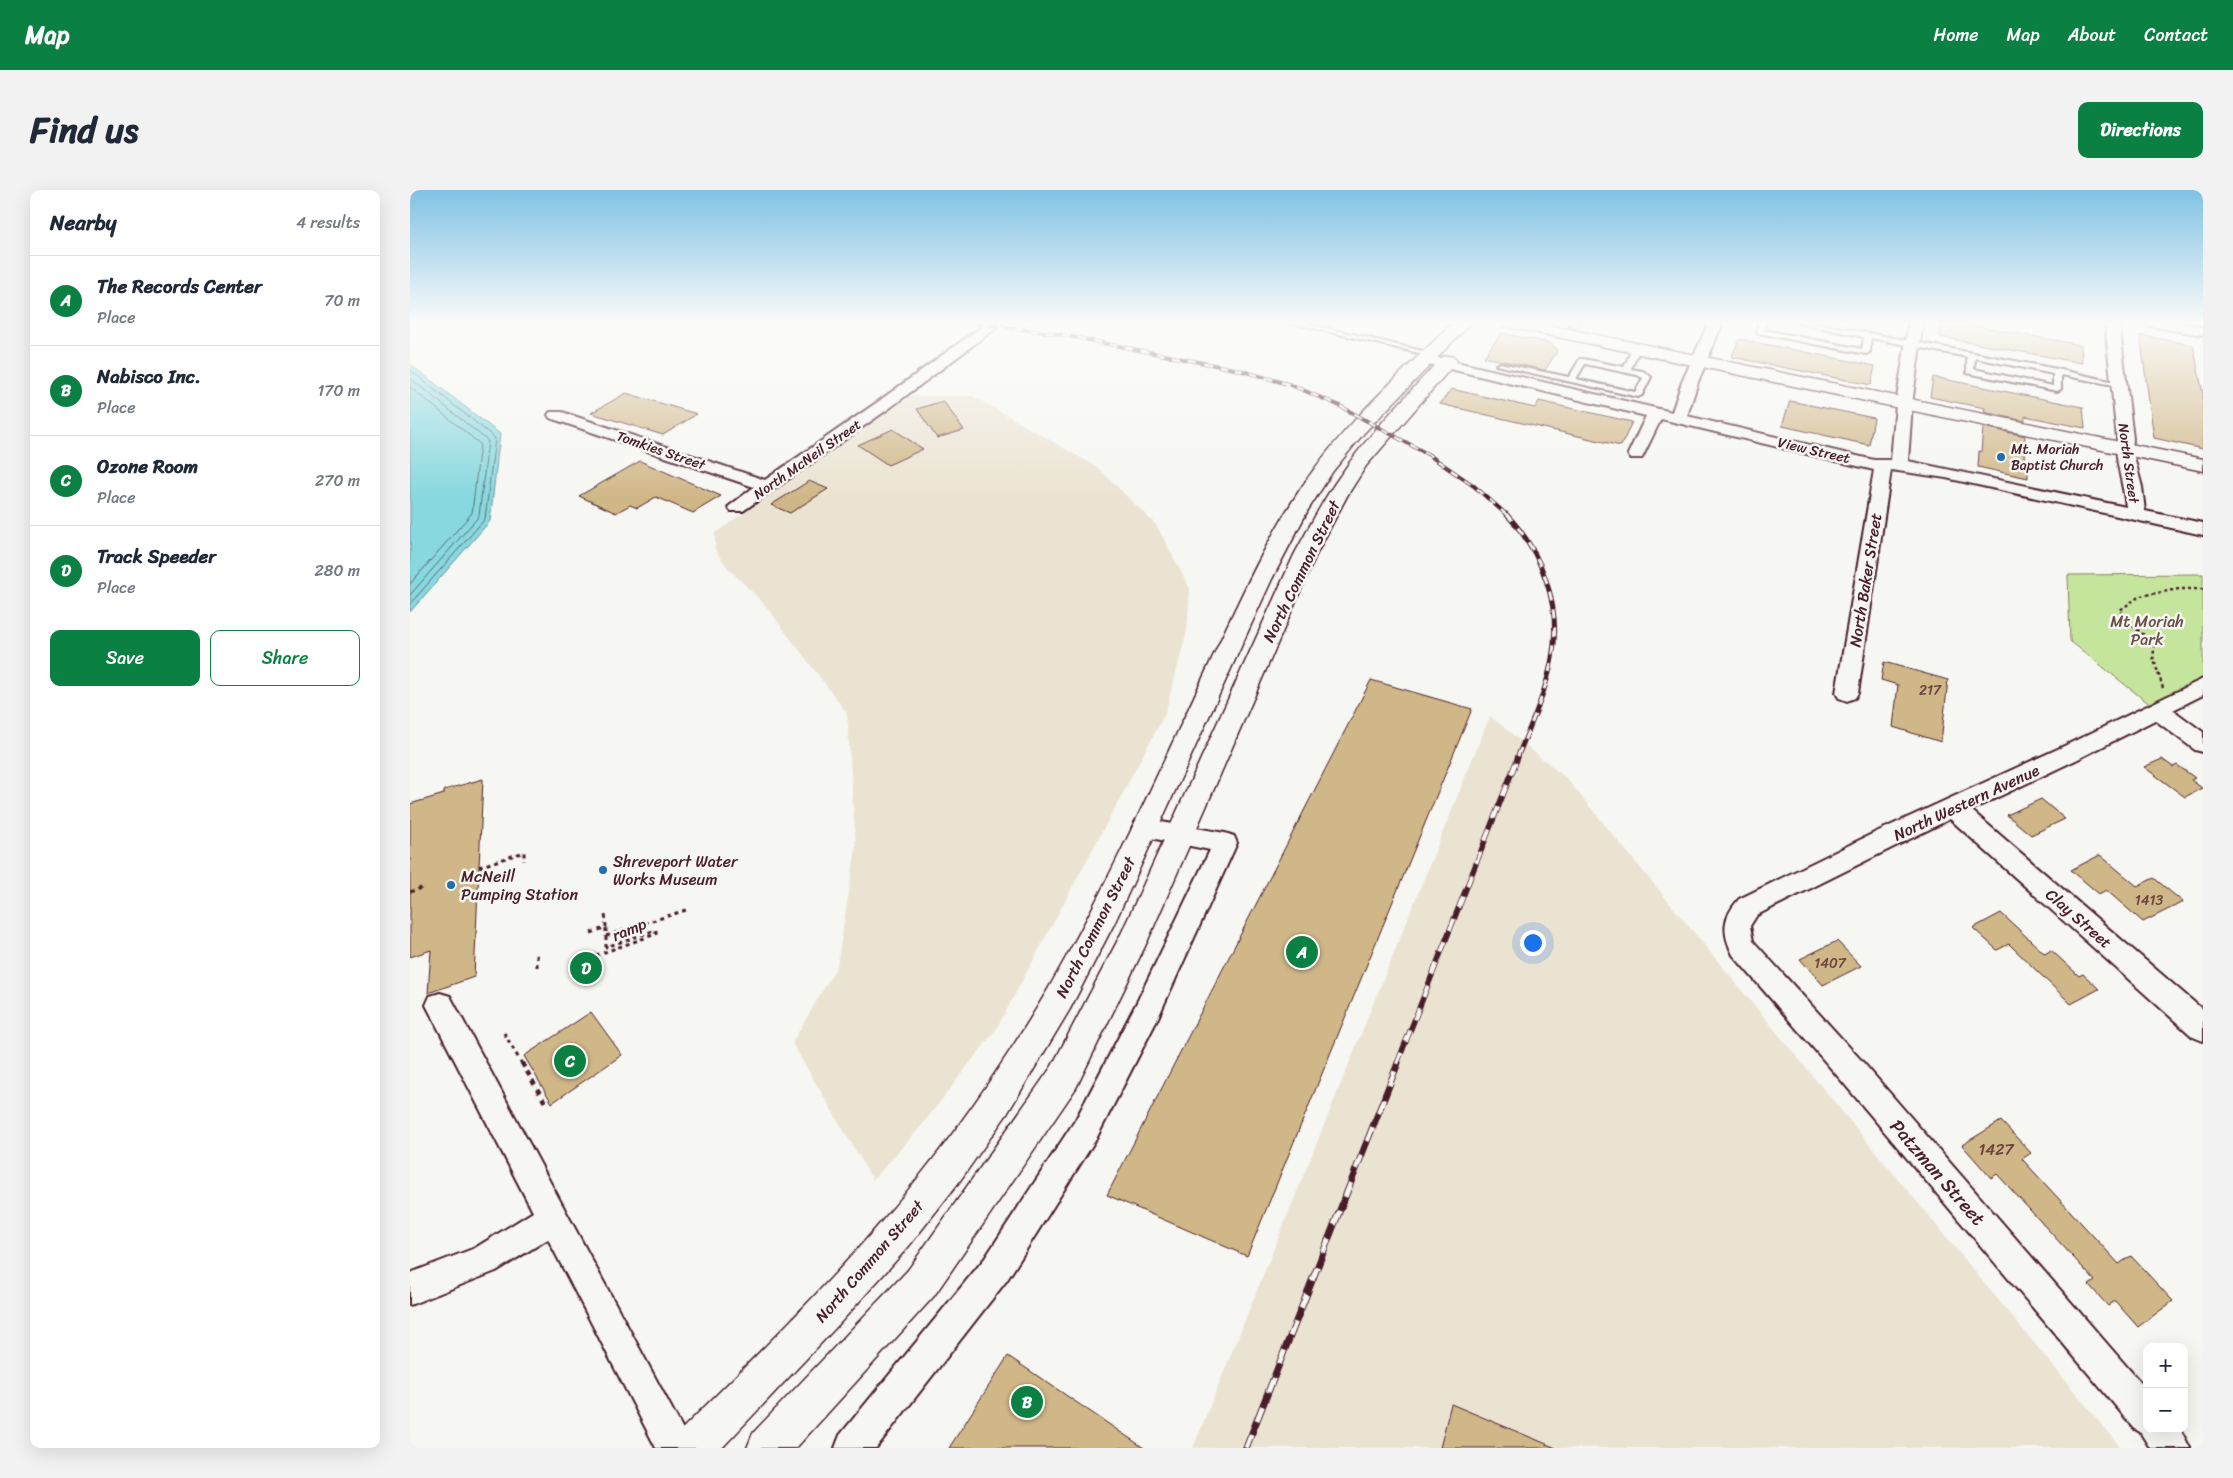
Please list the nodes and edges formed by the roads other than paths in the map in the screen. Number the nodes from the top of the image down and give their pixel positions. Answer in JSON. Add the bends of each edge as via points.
{"nodes":[{"id":1,"x":917,"y":381,"type":"edge"},
{"id":2,"x":1408,"y":381,"type":"edge"},
{"id":3,"x":1419,"y":381,"type":"edge"},
{"id":4,"x":1519,"y":381,"type":"edge"},
{"id":5,"x":1550,"y":381,"type":"edge"},
{"id":6,"x":1576,"y":381,"type":"edge"},
{"id":7,"x":1645,"y":381,"type":"edge"},
{"id":8,"x":1692,"y":381,"type":"edge"},
{"id":9,"x":1790,"y":381,"type":"edge"},
{"id":10,"x":1907,"y":381,"type":"edge"},
{"id":11,"x":2017,"y":381,"type":"edge"},
{"id":12,"x":2057,"y":381,"type":"edge"},
{"id":13,"x":2102,"y":381,"type":"edge"},
{"id":14,"x":2119,"y":381,"type":"edge"},
{"id":15,"x":2119,"y":384,"type":"junction"},
{"id":16,"x":1573,"y":388,"type":"junction"},
{"id":17,"x":1904,"y":404,"type":"junction"},
{"id":18,"x":1655,"y":414,"type":"junction"},
{"id":19,"x":556,"y":415,"type":"dead end"},
{"id":20,"x":1678,"y":420,"type":"junction"},
{"id":21,"x":2124,"y":449,"type":"junction"},
{"id":22,"x":1636,"y":454,"type":"dead end"},
{"id":23,"x":1891,"y":465,"type":"junction"},
{"id":24,"x":2203,"y":465,"type":"edge"},
{"id":25,"x":767,"y":486,"type":"junction"},
{"id":26,"x":737,"y":507,"type":"dead end"},
{"id":27,"x":2136,"y":514,"type":"junction"},
{"id":28,"x":2203,"y":529,"type":"edge"},
{"id":29,"x":2203,"y":686,"type":"edge"},
{"id":30,"x":1847,"y":693,"type":"dead end"},
{"id":31,"x":2163,"y":707,"type":"junction"},
{"id":32,"x":2203,"y":744,"type":"edge"},
{"id":33,"x":1954,"y":809,"type":"junction"},
{"id":34,"x":1144,"y":828,"type":"junction"},
{"id":35,"x":1180,"y":834,"type":"junction"},
{"id":36,"x":1737,"y":924,"type":"joint"},
{"id":37,"x":440,"y":1005,"type":"dead end"},
{"id":38,"x":2203,"y":1028,"type":"edge"},
{"id":39,"x":553,"y":1218,"type":"junction"},
{"id":40,"x":410,"y":1289,"type":"edge"},
{"id":41,"x":2143,"y":1413,"type":"edge"},
{"id":42,"x":2160,"y":1433,"type":"edge"},
{"id":43,"x":675,"y":1448,"type":"edge"},
{"id":44,"x":693,"y":1448,"type":"edge"},
{"id":45,"x":768,"y":1448,"type":"edge"},
{"id":46,"x":853,"y":1448,"type":"edge"},
{"id":47,"x":2172,"y":1448,"type":"edge"}],
"edges":[{"from":1,"to":25,"type":"street","name":"North McNeil Street"},
{"from":2,"to":34,"type":"main road","name":"North Common Street","via":[[1372,411],[1324,470],[1277,546]]},
{"from":3,"to":35,"type":"main road","name":"North Common Street","via":[[1330,508],[1301,564]]},
{"from":4,"to":16,"type":"street","name":"View Street","via":[[1555,390]]},
{"from":5,"to":16,"type":"lane"},
{"from":6,"to":16,"type":"lane"},
{"from":7,"to":16,"type":"lane","via":[[1638,395]]},
{"from":8,"to":20,"type":"street"},
{"from":9,"to":17,"type":"main road"},
{"from":10,"to":17,"type":"street","name":"North Baker Street"},
{"from":11,"to":12,"type":"lane","via":[[2057,389]]},
{"from":13,"to":15,"type":"lane"},
{"from":14,"to":15,"type":"street","name":"North Street"},
{"from":15,"to":21,"type":"street","name":"North Street"},
{"from":16,"to":18,"type":"street","name":"View Street"},
{"from":17,"to":21,"type":"main road"},
{"from":17,"to":23,"type":"street","name":"North Baker Street"},
{"from":18,"to":20,"type":"street","name":"View Street"},
{"from":18,"to":22,"type":"street"},
{"from":19,"to":25,"type":"street","name":"Tomkies Street"},
{"from":20,"to":23,"type":"street","name":"View Street"},
{"from":21,"to":24,"type":"main road"},
{"from":21,"to":27,"type":"street","name":"North Street"},
{"from":23,"to":27,"type":"street","name":"View Street"},
{"from":23,"to":30,"type":"street","name":"North Baker Street"},
{"from":25,"to":26,"type":"street","name":"North McNeil Street"},
{"from":27,"to":28,"type":"street","name":"View Street"},
{"from":29,"to":31,"type":"street","name":"North Western Avenue"},
{"from":31,"to":32,"type":"street"},
{"from":31,"to":33,"type":"street","name":"North Western Avenue"},
{"from":33,"to":36,"type":"street","name":"North Western Avenue","via":[[1748,906],[1738,917]]},
{"from":33,"to":38,"type":"street","name":"Clay Street"},
{"from":34,"to":35,"type":"street"},
{"from":34,"to":44,"type":"main road","name":"North Common Street","via":[[1059,1000],[965,1144],[873,1261]]},
{"from":35,"to":45,"type":"main road","name":"North Common Street","via":[[1133,940],[1064,1077],[921,1283]]},
{"from":35,"to":46,"type":"street","via":[[1225,843],[1147,1011],[1086,1129],[996,1269]]},
{"from":36,"to":41,"type":"street","name":"Patzman Street","via":[[1742,947]]},
{"from":37,"to":39,"type":"street"},
{"from":39,"to":40,"type":"street","via":[[485,1260]]},
{"from":39,"to":43,"type":"street"},
{"from":42,"to":47,"type":"street"}]}
